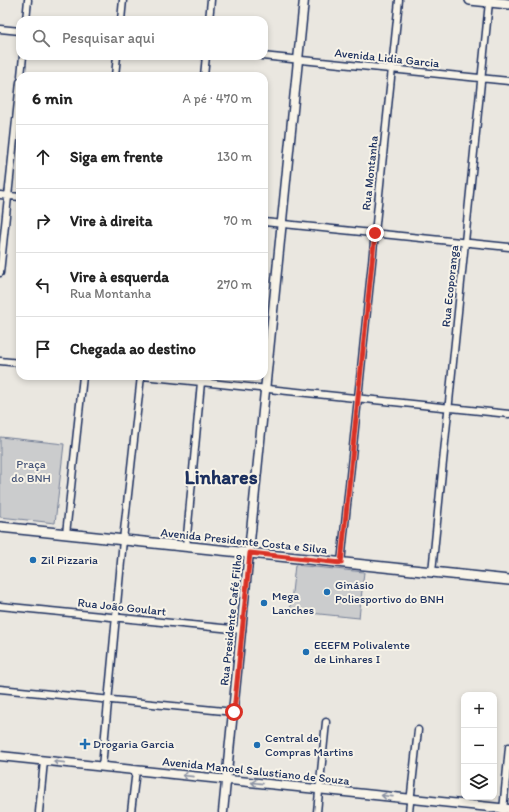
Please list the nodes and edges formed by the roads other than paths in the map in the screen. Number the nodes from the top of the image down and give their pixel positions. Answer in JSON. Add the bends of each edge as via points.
{"nodes":[{"id":1,"x":28,"y":0,"type":"edge"},
{"id":2,"x":123,"y":0,"type":"edge"},
{"id":3,"x":211,"y":0,"type":"edge"},
{"id":4,"x":304,"y":0,"type":"edge"},
{"id":5,"x":399,"y":0,"type":"edge"},
{"id":6,"x":470,"y":0,"type":"edge"},
{"id":7,"x":489,"y":2,"type":"junction"},
{"id":8,"x":508,"y":2,"type":"edge"},
{"id":9,"x":26,"y":16,"type":"edge"},
{"id":10,"x":121,"y":16,"type":"edge"},
{"id":11,"x":209,"y":16,"type":"edge"},
{"id":12,"x":0,"y":29,"type":"edge"},
{"id":13,"x":16,"y":31,"type":"edge"},
{"id":14,"x":268,"y":57,"type":"edge"},
{"id":15,"x":23,"y":60,"type":"edge"},
{"id":16,"x":117,"y":60,"type":"edge"},
{"id":17,"x":206,"y":60,"type":"edge"},
{"id":18,"x":298,"y":60,"type":"junction"},
{"id":19,"x":392,"y":69,"type":"junction"},
{"id":20,"x":21,"y":72,"type":"edge"},
{"id":21,"x":115,"y":72,"type":"edge"},
{"id":22,"x":204,"y":72,"type":"edge"},
{"id":23,"x":482,"y":78,"type":"junction"},
{"id":24,"x":509,"y":81,"type":"edge"},
{"id":25,"x":16,"y":120,"type":"edge"},
{"id":26,"x":0,"y":195,"type":"edge"},
{"id":27,"x":8,"y":196,"type":"junction"},
{"id":28,"x":16,"y":197,"type":"edge"},
{"id":29,"x":268,"y":222,"type":"edge"},
{"id":30,"x":282,"y":224,"type":"junction"},
{"id":31,"x":375,"y":233,"type":"junction"},
{"id":32,"x":465,"y":242,"type":"junction"},
{"id":33,"x":509,"y":247,"type":"edge"},
{"id":34,"x":0,"y":273,"type":"edge"},
{"id":35,"x":0,"y":361,"type":"edge"},
{"id":36,"x":16,"y":363,"type":"edge"},
{"id":37,"x":268,"y":368,"type":"edge"},
{"id":38,"x":83,"y":380,"type":"edge"},
{"id":39,"x":142,"y":380,"type":"edge"},
{"id":40,"x":188,"y":380,"type":"edge"},
{"id":41,"x":267,"y":380,"type":"edge"},
{"id":42,"x":201,"y":382,"type":"junction"},
{"id":43,"x":266,"y":389,"type":"junction"},
{"id":44,"x":358,"y":398,"type":"junction"},
{"id":45,"x":448,"y":408,"type":"junction"},
{"id":46,"x":509,"y":414,"type":"edge"},
{"id":47,"x":0,"y":527,"type":"edge"},
{"id":48,"x":66,"y":534,"type":"junction"},
{"id":49,"x":123,"y":540,"type":"junction"},
{"id":50,"x":186,"y":547,"type":"junction"},
{"id":51,"x":250,"y":553,"type":"junction"},
{"id":52,"x":341,"y":563,"type":"junction"},
{"id":53,"x":432,"y":572,"type":"junction"},
{"id":54,"x":509,"y":580,"type":"edge"},
{"id":55,"x":0,"y":606,"type":"edge"},
{"id":56,"x":116,"y":618,"type":"junction"},
{"id":57,"x":242,"y":630,"type":"junction"},
{"id":58,"x":0,"y":689,"type":"edge"},
{"id":59,"x":108,"y":700,"type":"junction"},
{"id":60,"x":234,"y":712,"type":"junction"},
{"id":61,"x":326,"y":722,"type":"dead end"},
{"id":62,"x":418,"y":730,"type":"dead end"},
{"id":63,"x":509,"y":747,"type":"edge"},
{"id":64,"x":0,"y":756,"type":"edge"},
{"id":65,"x":44,"y":761,"type":"junction"},
{"id":66,"x":102,"y":767,"type":"junction"},
{"id":67,"x":136,"y":770,"type":"junction"},
{"id":68,"x":227,"y":780,"type":"junction"},
{"id":69,"x":319,"y":789,"type":"junction"},
{"id":70,"x":411,"y":799,"type":"junction"},
{"id":71,"x":505,"y":810,"type":"edge"},
{"id":72,"x":39,"y":812,"type":"edge"},
{"id":73,"x":131,"y":812,"type":"edge"},
{"id":74,"x":224,"y":812,"type":"edge"},
{"id":75,"x":317,"y":812,"type":"edge"},
{"id":76,"x":409,"y":812,"type":"edge"}],
"edges":[{"from":1,"to":9,"type":"street"},
{"from":2,"to":10,"type":"street"},
{"from":3,"to":11,"type":"street"},
{"from":4,"to":18,"type":"street","name":"Rua Presidente Café Filho"},
{"from":5,"to":19,"type":"street","name":"Rua Montanha"},
{"from":6,"to":7,"type":"main road"},
{"from":7,"to":8,"type":"main road"},
{"from":7,"to":23,"type":"street","name":"Rua Ecoporanga"},
{"from":12,"to":13,"type":"street"},
{"from":14,"to":18,"type":"street","name":"Avenida Lidia Garcia"},
{"from":15,"to":20,"type":"street"},
{"from":16,"to":21,"type":"street"},
{"from":17,"to":22,"type":"street"},
{"from":18,"to":19,"type":"street","name":"Avenida Lidia Garcia"},
{"from":18,"to":30,"type":"street","name":"Rua Presidente Café Filho"},
{"from":19,"to":23,"type":"street","name":"Avenida Lidia Garcia"},
{"from":19,"to":31,"type":"street","name":"Rua Montanha"},
{"from":23,"to":24,"type":"street","name":"Avenida Lidia Garcia"},
{"from":23,"to":32,"type":"street","name":"Rua Ecoporanga"},
{"from":25,"to":27,"type":"street"},
{"from":26,"to":27,"type":"street"},
{"from":27,"to":28,"type":"street"},
{"from":27,"to":34,"type":"street"},
{"from":29,"to":30,"type":"street"},
{"from":30,"to":31,"type":"street"},
{"from":30,"to":37,"type":"street","name":"Rua Presidente Café Filho"},
{"from":31,"to":32,"type":"street"},
{"from":31,"to":44,"type":"street","name":"Rua Montanha"},
{"from":32,"to":33,"type":"street"},
{"from":32,"to":45,"type":"street","name":"Rua Ecoporanga"},
{"from":35,"to":36,"type":"street"},
{"from":38,"to":48,"type":"street"},
{"from":39,"to":49,"type":"street"},
{"from":40,"to":42,"type":"street"},
{"from":41,"to":43,"type":"street","name":"Rua Presidente Café Filho"},
{"from":42,"to":43,"type":"street"},
{"from":42,"to":50,"type":"street"},
{"from":43,"to":44,"type":"street"},
{"from":43,"to":51,"type":"street","name":"Rua Presidente Café Filho"},
{"from":44,"to":45,"type":"street"},
{"from":44,"to":52,"type":"street","name":"Rua Montanha"},
{"from":45,"to":46,"type":"street"},
{"from":45,"to":53,"type":"street","name":"Rua Ecoporanga"},
{"from":47,"to":48,"type":"main road","name":"Avenida Presidente Costa e Silva"},
{"from":48,"to":49,"type":"main road","name":"Avenida Presidente Costa e Silva"},
{"from":49,"to":50,"type":"main road","name":"Avenida Presidente Costa e Silva"},
{"from":49,"to":56,"type":"street"},
{"from":50,"to":51,"type":"main road","name":"Avenida Presidente Costa e Silva"},
{"from":51,"to":52,"type":"main road","name":"Avenida Presidente Costa e Silva"},
{"from":51,"to":57,"type":"street","name":"Rua Presidente Café Filho"},
{"from":52,"to":53,"type":"main road","name":"Avenida Presidente Costa e Silva"},
{"from":53,"to":54,"type":"main road","name":"Avenida Presidente Costa e Silva"},
{"from":55,"to":56,"type":"street","name":"Rua João Goulart"},
{"from":56,"to":57,"type":"street","name":"Rua João Goulart"},
{"from":56,"to":59,"type":"street"},
{"from":57,"to":60,"type":"street","name":"Rua Presidente Café Filho"},
{"from":58,"to":59,"type":"street"},
{"from":59,"to":60,"type":"street"},
{"from":59,"to":66,"type":"street"},
{"from":60,"to":68,"type":"street","name":"Rua Presidente Café Filho"},
{"from":61,"to":69,"type":"street"},
{"from":62,"to":70,"type":"street"},
{"from":63,"to":71,"type":"street"},
{"from":64,"to":65,"type":"street","name":"Avenida Manoel Salustiano de Souza"},
{"from":66,"to":65,"type":"street","name":"Avenida Manoel Salustiano de Souza","one_way":true},
{"from":65,"to":72,"type":"street"},
{"from":66,"to":67,"type":"street","name":"Avenida Manoel Salustiano de Souza"},
{"from":68,"to":67,"type":"street","name":"Avenida Manoel Salustiano de Souza","one_way":true},
{"from":67,"to":73,"type":"street"},
{"from":69,"to":68,"type":"street","name":"Avenida Manoel Salustiano de Souza","one_way":true},
{"from":68,"to":74,"type":"street","name":"Rua Presidente Café Filho"},
{"from":70,"to":69,"type":"street","name":"Avenida Manoel Salustiano de Souza","one_way":true},
{"from":69,"to":75,"type":"street"},
{"from":70,"to":71,"type":"street","name":"Avenida Manoel Salustiano de Souza"},
{"from":70,"to":76,"type":"street"}]}
